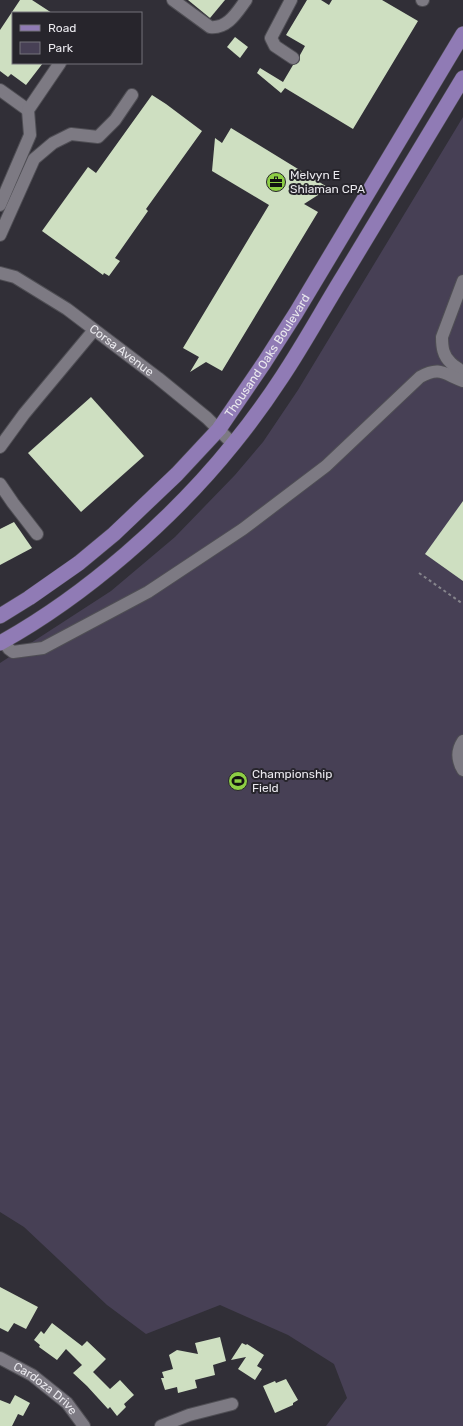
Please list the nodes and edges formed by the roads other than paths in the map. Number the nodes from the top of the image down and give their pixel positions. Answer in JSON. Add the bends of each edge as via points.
{"nodes":[{"id":1,"x":173,"y":0,"type":"edge"},
{"id":2,"x":246,"y":0,"type":"edge"},
{"id":3,"x":291,"y":0,"type":"edge"},
{"id":4,"x":463,"y":34,"type":"edge"},
{"id":5,"x":293,"y":58,"type":"dead end"},
{"id":6,"x":59,"y":64,"type":"edge"},
{"id":7,"x":463,"y":78,"type":"edge"},
{"id":8,"x":0,"y":90,"type":"edge"},
{"id":9,"x":132,"y":95,"type":"dead end"},
{"id":10,"x":28,"y":110,"type":"junction"},
{"id":11,"x":0,"y":205,"type":"edge"},
{"id":12,"x":0,"y":235,"type":"edge"},
{"id":13,"x":0,"y":273,"type":"edge"},
{"id":14,"x":463,"y":281,"type":"edge"},
{"id":15,"x":94,"y":330,"type":"junction"},
{"id":16,"x":463,"y":373,"type":"edge"},
{"id":17,"x":463,"y":381,"type":"edge"},
{"id":18,"x":219,"y":429,"type":"junction"},
{"id":19,"x":234,"y":444,"type":"junction"},
{"id":20,"x":0,"y":447,"type":"edge"},
{"id":21,"x":0,"y":484,"type":"edge"},
{"id":22,"x":37,"y":534,"type":"dead end"},
{"id":23,"x":0,"y":616,"type":"edge"},
{"id":24,"x":1,"y":640,"type":"edge"},
{"id":25,"x":463,"y":740,"type":"edge"},
{"id":26,"x":463,"y":770,"type":"edge"},
{"id":27,"x":0,"y":1358,"type":"edge"},
{"id":28,"x":232,"y":1404,"type":"dead end"},
{"id":29,"x":84,"y":1426,"type":"edge"},
{"id":30,"x":161,"y":1426,"type":"edge"}],
"edges":[{"from":1,"to":2,"type":"street","via":[[210,27],[217,28],[231,19]]},
{"from":3,"to":5,"type":"street","via":[[271,38],[275,46]]},
{"from":4,"to":18,"type":"main road","name":"Thousand Oaks Boulevard","via":[[301,304]]},
{"from":6,"to":10,"type":"street"},
{"from":7,"to":19,"type":"main road","name":"Thousand Oaks Boulevard","via":[[282,378]]},
{"from":8,"to":10,"type":"street"},
{"from":9,"to":12,"type":"street","via":[[115,120],[98,137],[72,134],[53,143],[34,159]]},
{"from":10,"to":11,"type":"street","via":[[30,136]]},
{"from":13,"to":15,"type":"street","name":"Corsa Avenue","via":[[15,277],[67,309]]},
{"from":14,"to":16,"type":"street","via":[[442,337],[442,346],[449,362]]},
{"from":15,"to":18,"type":"street","name":"Corsa Avenue","via":[[158,378]]},
{"from":15,"to":20,"type":"street"},
{"from":17,"to":24,"type":"street","via":[[435,371],[420,377],[326,466],[243,529],[148,592],[42,648],[13,652]]},
{"from":18,"to":19,"type":"street","name":"Corsa Avenue"},
{"from":18,"to":23,"type":"main road","name":"Thousand Oaks Boulevard","via":[[177,474],[114,534],[79,563]]},
{"from":19,"to":24,"type":"main road","name":"Thousand Oaks Boulevard","via":[[170,513],[131,550],[59,606]]},
{"from":21,"to":22,"type":"street"},
{"from":25,"to":26,"type":"street","via":[[458,757]]},
{"from":27,"to":29,"type":"street","name":"Cardoza Drive","via":[[32,1375],[67,1404]]},
{"from":28,"to":30,"type":"street","via":[[189,1415]]}]}
